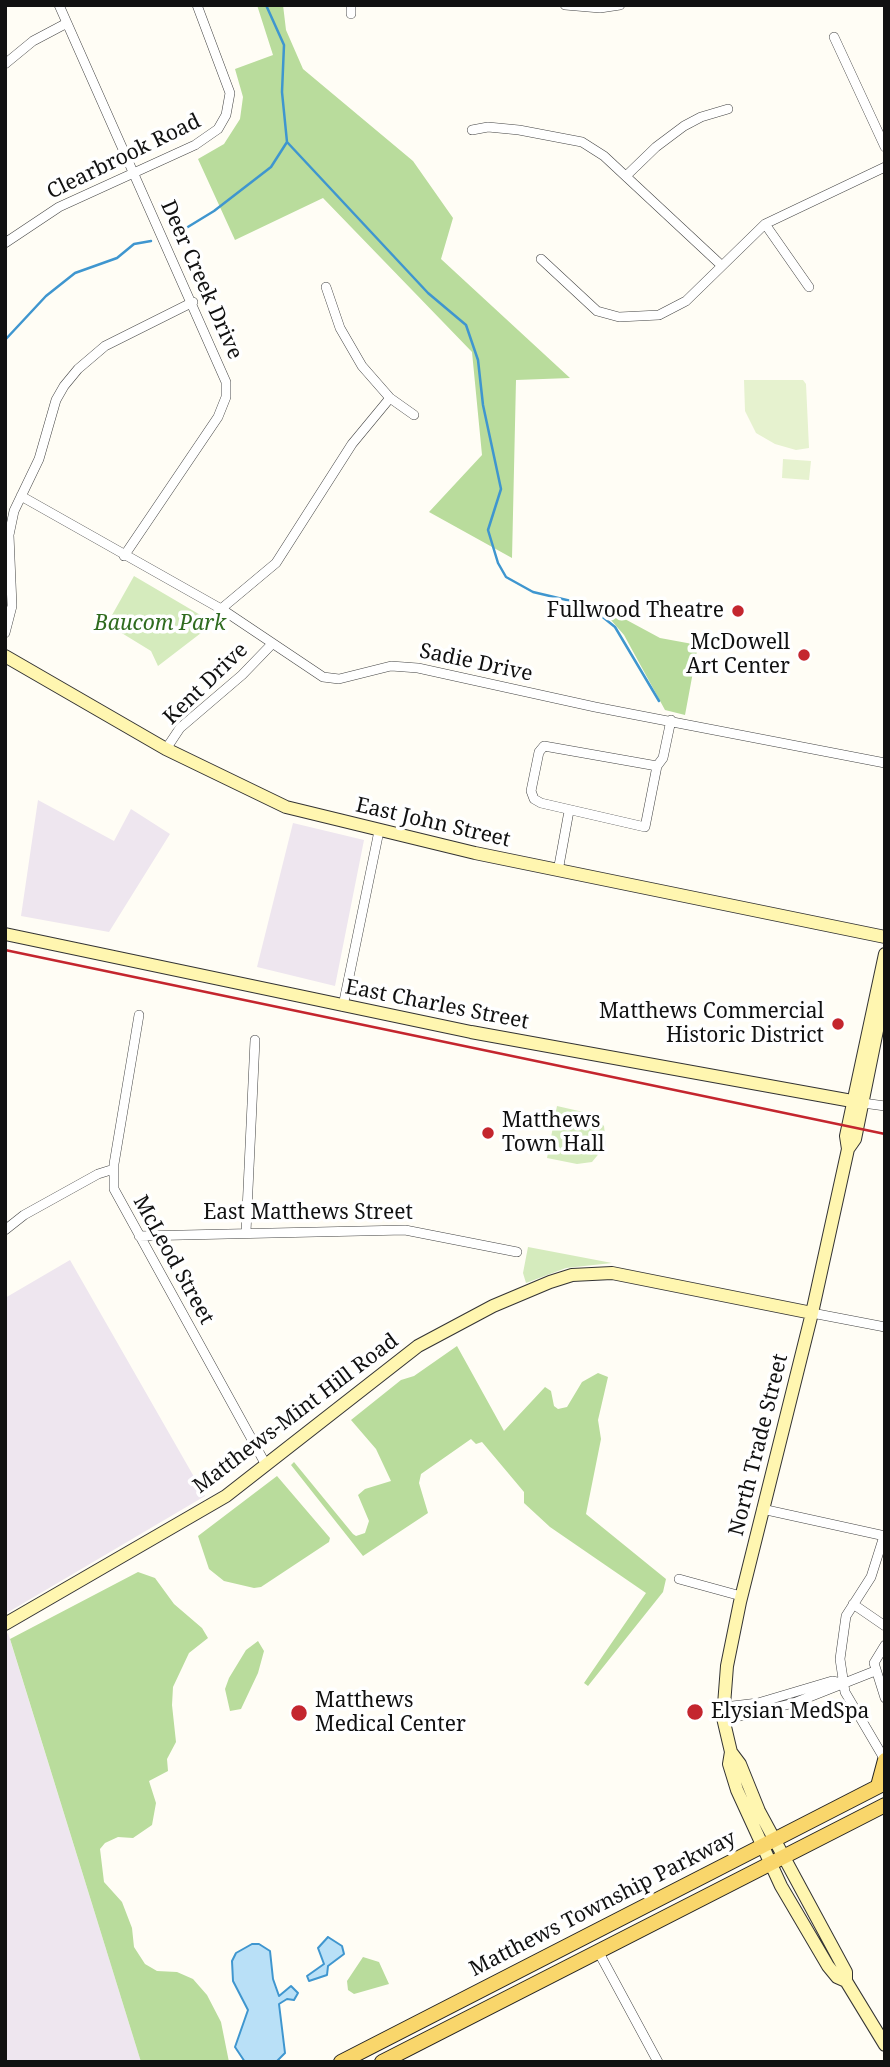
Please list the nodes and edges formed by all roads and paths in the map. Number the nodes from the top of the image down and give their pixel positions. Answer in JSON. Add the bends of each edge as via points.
{"nodes":[{"id":1,"x":59,"y":5,"type":"edge"},
{"id":2,"x":197,"y":5,"type":"edge"},
{"id":3,"x":565,"y":5,"type":"edge"},
{"id":4,"x":620,"y":5,"type":"edge"},
{"id":5,"x":66,"y":23,"type":"junction"},
{"id":6,"x":834,"y":37,"type":"dead end"},
{"id":7,"x":5,"y":64,"type":"edge"},
{"id":8,"x":728,"y":109,"type":"dead end"},
{"id":9,"x":472,"y":131,"type":"dead end"},
{"id":10,"x":885,"y":147,"type":"edge"},
{"id":11,"x":885,"y":167,"type":"edge"},
{"id":12,"x":134,"y":172,"type":"junction"},
{"id":13,"x":626,"y":176,"type":"junction"},
{"id":14,"x":765,"y":224,"type":"junction"},
{"id":15,"x":5,"y":243,"type":"edge"},
{"id":16,"x":541,"y":259,"type":"dead end"},
{"id":17,"x":721,"y":265,"type":"junction"},
{"id":18,"x":326,"y":287,"type":"dead end"},
{"id":19,"x":809,"y":287,"type":"dead end"},
{"id":20,"x":193,"y":302,"type":"junction"},
{"id":21,"x":390,"y":398,"type":"junction"},
{"id":22,"x":414,"y":415,"type":"dead end"},
{"id":23,"x":21,"y":496,"type":"junction"},
{"id":24,"x":124,"y":556,"type":"junction"},
{"id":25,"x":221,"y":609,"type":"junction"},
{"id":26,"x":5,"y":633,"type":"edge"},
{"id":27,"x":271,"y":645,"type":"junction"},
{"id":28,"x":5,"y":656,"type":"edge"},
{"id":29,"x":671,"y":720,"type":"junction"},
{"id":30,"x":166,"y":749,"type":"junction"},
{"id":31,"x":885,"y":763,"type":"edge"},
{"id":32,"x":657,"y":766,"type":"junction"},
{"id":33,"x":569,"y":811,"type":"junction"},
{"id":34,"x":379,"y":831,"type":"junction"},
{"id":35,"x":558,"y":870,"type":"junction"},
{"id":36,"x":5,"y":934,"type":"edge"},
{"id":37,"x":885,"y":937,"type":"edge"},
{"id":38,"x":885,"y":954,"type":"edge"},
{"id":39,"x":885,"y":991,"type":"edge"},
{"id":40,"x":343,"y":1006,"type":"junction"},
{"id":41,"x":139,"y":1015,"type":"dead end"},
{"id":42,"x":255,"y":1040,"type":"dead end"},
{"id":43,"x":858,"y":1102,"type":"junction"},
{"id":44,"x":885,"y":1106,"type":"edge"},
{"id":45,"x":114,"y":1169,"type":"junction"},
{"id":46,"x":5,"y":1230,"type":"edge"},
{"id":47,"x":246,"y":1232,"type":"junction"},
{"id":48,"x":139,"y":1236,"type":"junction"},
{"id":49,"x":517,"y":1252,"type":"dead end"},
{"id":50,"x":812,"y":1313,"type":"junction"},
{"id":51,"x":885,"y":1327,"type":"edge"},
{"id":52,"x":266,"y":1465,"type":"junction"},
{"id":53,"x":762,"y":1509,"type":"junction"},
{"id":54,"x":884,"y":1536,"type":"edge"},
{"id":55,"x":678,"y":1579,"type":"dead end"},
{"id":56,"x":741,"y":1596,"type":"junction"},
{"id":57,"x":853,"y":1604,"type":"junction"},
{"id":58,"x":5,"y":1624,"type":"edge"},
{"id":59,"x":885,"y":1626,"type":"edge"},
{"id":60,"x":885,"y":1645,"type":"edge"},
{"id":61,"x":875,"y":1671,"type":"junction"},
{"id":62,"x":842,"y":1683,"type":"junction"},
{"id":63,"x":885,"y":1698,"type":"edge"},
{"id":64,"x":724,"y":1714,"type":"junction"},
{"id":65,"x":885,"y":1760,"type":"edge"},
{"id":66,"x":882,"y":1785,"type":"edge"},
{"id":67,"x":885,"y":1805,"type":"edge"},
{"id":68,"x":768,"y":1843,"type":"junction"},
{"id":69,"x":777,"y":1860,"type":"junction"},
{"id":70,"x":598,"y":1951,"type":"junction"},
{"id":71,"x":885,"y":2045,"type":"edge"},
{"id":72,"x":341,"y":2062,"type":"edge"},
{"id":73,"x":382,"y":2062,"type":"edge"},
{"id":74,"x":658,"y":2062,"type":"edge"}],
"edges":[{"from":1,"to":5,"type":"street","name":"Deer Creek Drive"},
{"from":2,"to":12,"type":"street","name":"Clearbrook Road","via":[[226,76],[230,93],[226,115],[208,138]]},
{"from":3,"to":4,"type":"street"},
{"from":5,"to":7,"type":"street"},
{"from":5,"to":12,"type":"street","name":"Deer Creek Drive"},
{"from":6,"to":10,"type":"street"},
{"from":8,"to":13,"type":"street","via":[[684,127]]},
{"from":9,"to":13,"type":"street","via":[[488,127],[575,139]]},
{"from":11,"to":14,"type":"street"},
{"from":12,"to":15,"type":"street","name":"Clearbrook Road","via":[[59,207]]},
{"from":12,"to":20,"type":"street","name":"Deer Creek Drive"},
{"from":13,"to":17,"type":"street"},
{"from":14,"to":17,"type":"street"},
{"from":14,"to":19,"type":"street"},
{"from":16,"to":17,"type":"street","via":[[597,311],[619,317],[674,310]]},
{"from":18,"to":21,"type":"street","via":[[353,353]]},
{"from":20,"to":23,"type":"street","via":[[120,336],[67,380]]},
{"from":20,"to":24,"type":"street","name":"Deer Creek Drive","via":[[224,372],[225,404]]},
{"from":21,"to":22,"type":"street"},
{"from":21,"to":25,"type":"street","via":[[352,444],[276,563]]},
{"from":23,"to":24,"type":"street","name":"Sadie Drive"},
{"from":23,"to":26,"type":"street","via":[[10,528],[12,606]]},
{"from":24,"to":25,"type":"street","name":"Sadie Drive"},
{"from":25,"to":27,"type":"street","name":"Sadie Drive"},
{"from":27,"to":29,"type":"street","name":"Sadie Drive","via":[[316,675],[331,679],[377,667],[418,667]]},
{"from":27,"to":30,"type":"street","name":"Kent Drive","via":[[180,728]]},
{"from":28,"to":30,"type":"main road","name":"East John Street"},
{"from":29,"to":31,"type":"street","name":"Sadie Drive"},
{"from":29,"to":32,"type":"street"},
{"from":30,"to":34,"type":"main road","name":"East John Street","via":[[286,807]]},
{"from":32,"to":33,"type":"street","via":[[645,827]]},
{"from":32,"to":33,"type":"street","via":[[544,746],[531,791],[534,799]]},
{"from":33,"to":35,"type":"street"},
{"from":34,"to":35,"type":"main road","name":"East John Street"},
{"from":34,"to":40,"type":"street"},
{"from":35,"to":37,"type":"main road","name":"East John Street"},
{"from":36,"to":40,"type":"main road","name":"East Charles Street"},
{"from":38,"to":43,"type":"main road","name":"North Trade Street"},
{"from":39,"to":43,"type":"main road","name":"North Trade Street"},
{"from":40,"to":43,"type":"main road","name":"East Charles Street"},
{"from":41,"to":45,"type":"street","name":"McLeod Street"},
{"from":42,"to":47,"type":"street"},
{"from":43,"to":44,"type":"street"},
{"from":43,"to":50,"type":"main road","name":"North Trade Street","via":[[856,1139],[848,1149]]},
{"from":45,"to":46,"type":"street","via":[[24,1215]]},
{"from":45,"to":48,"type":"street","name":"McLeod Street","via":[[114,1189]]},
{"from":47,"to":48,"type":"street","name":"East Matthews Street"},
{"from":47,"to":49,"type":"street","name":"East Matthews Street","via":[[416,1231]]},
{"from":48,"to":52,"type":"street","name":"McLeod Street"},
{"from":50,"to":51,"type":"street"},
{"from":50,"to":52,"type":"main road","name":"Matthews-Mint Hill Road","via":[[631,1275],[561,1278],[418,1346]]},
{"from":50,"to":53,"type":"main road","name":"North Trade Street"},
{"from":52,"to":58,"type":"main road","name":"Matthews-Mint Hill Road","via":[[189,1519]]},
{"from":53,"to":54,"type":"street"},
{"from":53,"to":56,"type":"main road","name":"North Trade Street"},
{"from":54,"to":57,"type":"street","via":[[871,1577]]},
{"from":55,"to":56,"type":"street"},
{"from":56,"to":64,"type":"main road","name":"North Trade Street","via":[[727,1666]]},
{"from":57,"to":59,"type":"street"},
{"from":57,"to":62,"type":"street","via":[[841,1637]]},
{"from":60,"to":61,"type":"street","via":[[875,1660]]},
{"from":61,"to":62,"type":"street"},
{"from":61,"to":63,"type":"street"},
{"from":62,"to":64,"type":"street","via":[[786,1705]]},
{"from":62,"to":65,"type":"street"},
{"from":64,"to":68,"type":"main road","name":"North Trade Street","via":[[731,1752],[740,1764]]},
{"from":65,"to":66,"type":"main road"},
{"from":66,"to":68,"type":"main road","name":"Matthews Township Parkway"},
{"from":67,"to":69,"type":"main road","name":"Matthews Township Parkway"},
{"from":68,"to":69,"type":"main road","name":"North Trade Street"},
{"from":68,"to":72,"type":"main road","name":"Matthews Township Parkway"},
{"from":69,"to":70,"type":"main road","name":"Matthews Township Parkway"},
{"from":69,"to":71,"type":"main road","name":"North Trade Street","via":[[793,1910],[828,1966],[846,1981]]},
{"from":70,"to":73,"type":"main road","name":"Matthews Township Parkway"},
{"from":70,"to":74,"type":"street"}]}
